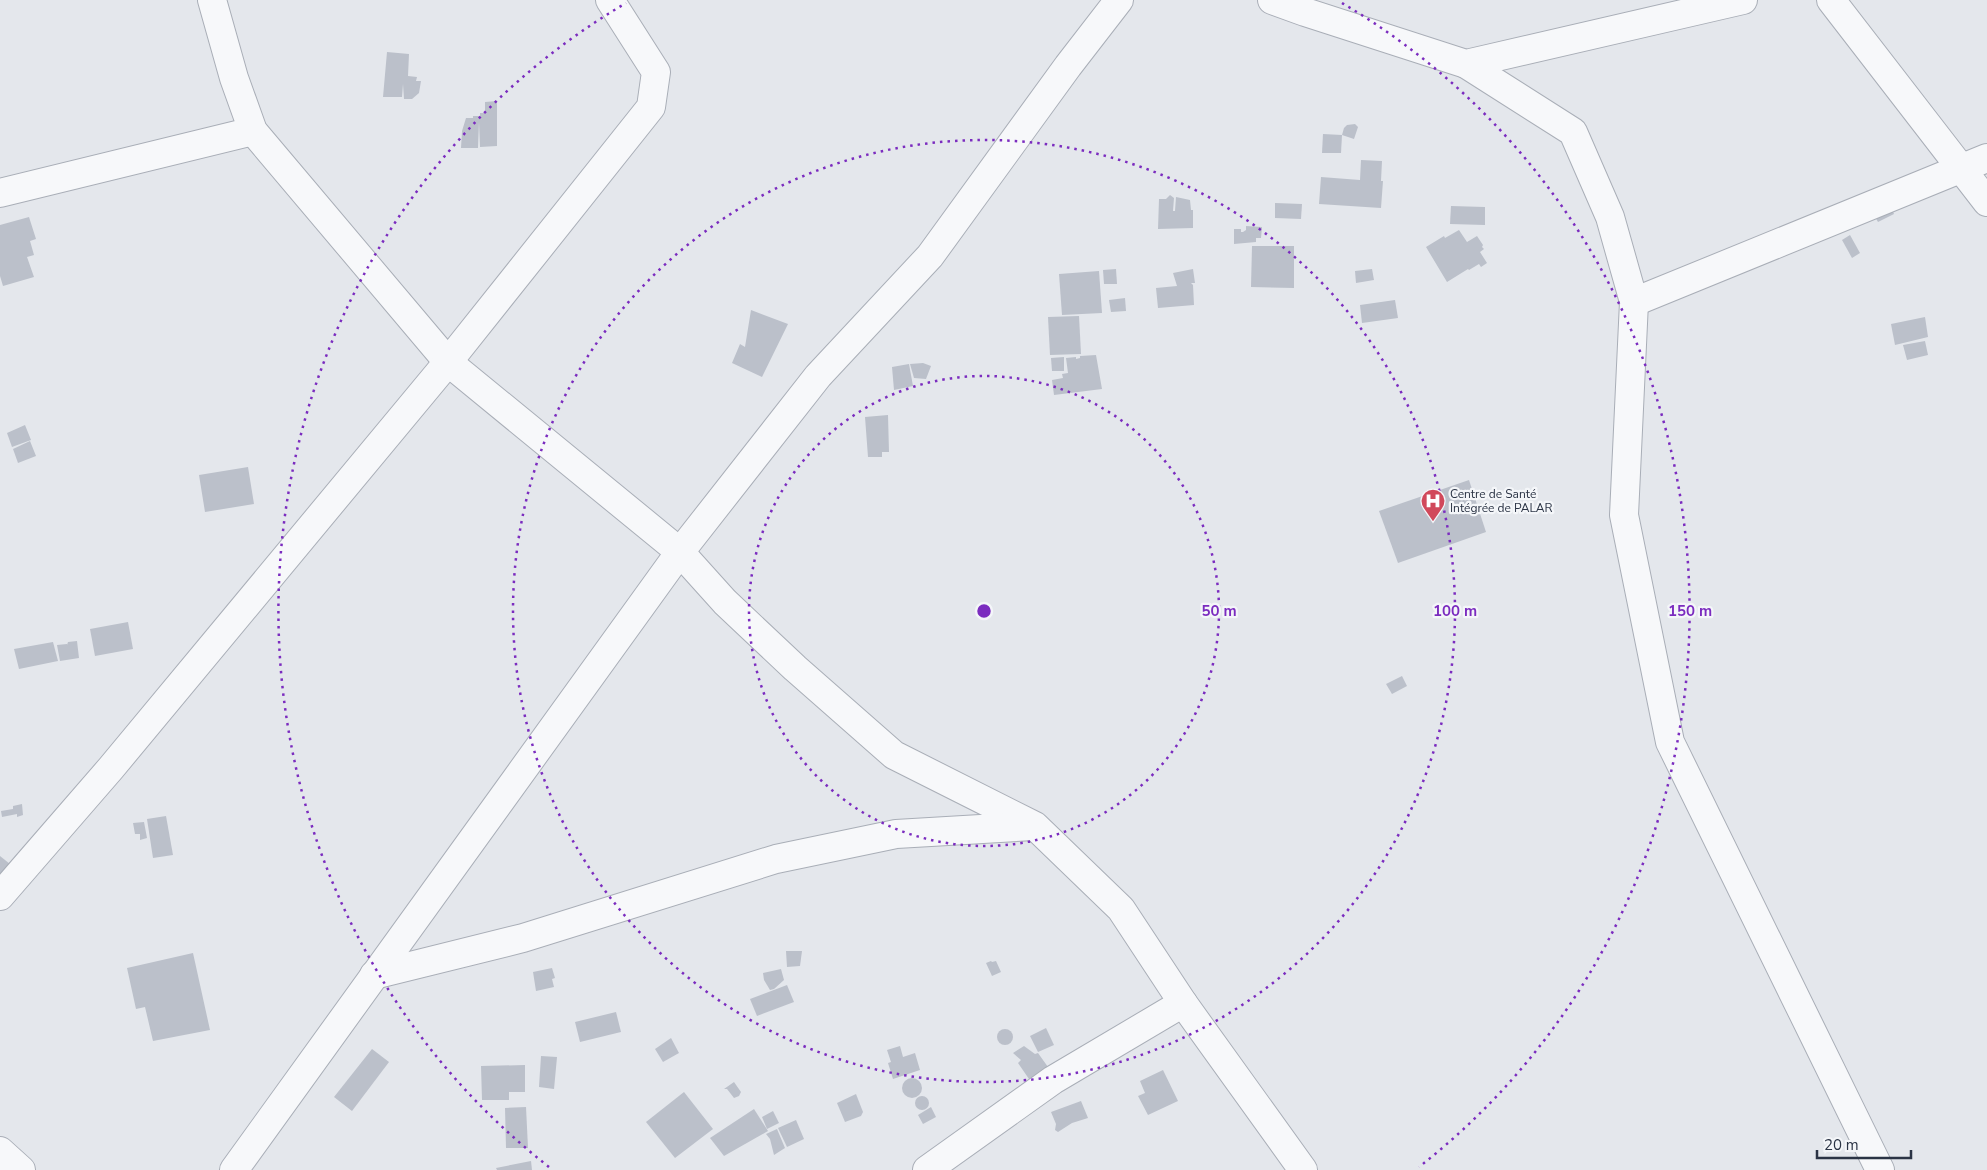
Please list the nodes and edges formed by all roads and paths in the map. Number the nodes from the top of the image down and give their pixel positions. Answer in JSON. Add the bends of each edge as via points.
{"nodes":[{"id":1,"x":212,"y":0,"type":"edge"},
{"id":2,"x":610,"y":0,"type":"edge"},
{"id":3,"x":1119,"y":0,"type":"edge"},
{"id":4,"x":1272,"y":0,"type":"edge"},
{"id":5,"x":1742,"y":0,"type":"edge"},
{"id":6,"x":1831,"y":0,"type":"edge"},
{"id":7,"x":1466,"y":64,"type":"junction"},
{"id":8,"x":253,"y":131,"type":"junction"},
{"id":9,"x":1987,"y":158,"type":"edge"},
{"id":10,"x":1962,"y":168,"type":"junction"},
{"id":11,"x":0,"y":193,"type":"edge"},
{"id":12,"x":1987,"y":202,"type":"edge"},
{"id":13,"x":1634,"y":302,"type":"junction"},
{"id":14,"x":448,"y":362,"type":"junction"},
{"id":15,"x":680,"y":552,"type":"junction"},
{"id":16,"x":1035,"y":826,"type":"junction"},
{"id":17,"x":0,"y":896,"type":"edge"},
{"id":18,"x":374,"y":975,"type":"junction"},
{"id":19,"x":1183,"y":1003,"type":"junction"},
{"id":20,"x":0,"y":1151,"type":"edge"},
{"id":21,"x":21,"y":1170,"type":"edge"},
{"id":22,"x":234,"y":1170,"type":"edge"},
{"id":23,"x":927,"y":1170,"type":"edge"},
{"id":24,"x":1303,"y":1170,"type":"edge"},
{"id":25,"x":1880,"y":1170,"type":"edge"}],
"edges":[{"from":1,"to":8,"type":"street"},
{"from":2,"to":14,"type":"street","via":[[656,72],[651,107]]},
{"from":3,"to":15,"type":"street","via":[[930,256],[818,376]]},
{"from":4,"to":7,"type":"street"},
{"from":5,"to":7,"type":"street"},
{"from":6,"to":10,"type":"street"},
{"from":7,"to":13,"type":"street","via":[[1573,132],[1610,217]]},
{"from":8,"to":11,"type":"street"},
{"from":8,"to":14,"type":"street"},
{"from":9,"to":10,"type":"street"},
{"from":10,"to":12,"type":"street"},
{"from":10,"to":13,"type":"street"},
{"from":13,"to":25,"type":"street","via":[[1624,515],[1670,742]]},
{"from":14,"to":15,"type":"street"},
{"from":14,"to":17,"type":"street","via":[[111,768]]},
{"from":15,"to":16,"type":"street","via":[[767,642],[894,755]]},
{"from":15,"to":18,"type":"street"},
{"from":16,"to":18,"type":"street","via":[[896,834],[776,859],[523,938]]},
{"from":16,"to":19,"type":"street","via":[[1121,909]]},
{"from":18,"to":22,"type":"street"},
{"from":19,"to":23,"type":"street","via":[[1053,1080]]},
{"from":19,"to":24,"type":"street"},
{"from":20,"to":21,"type":"street"}]}
